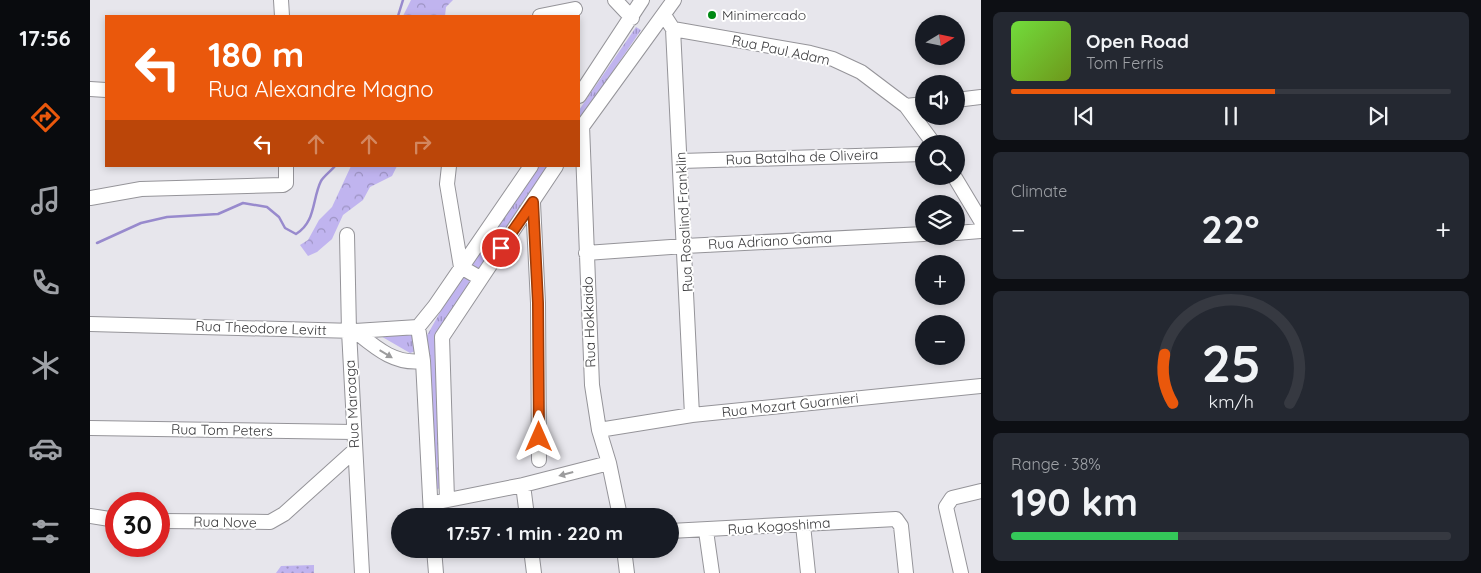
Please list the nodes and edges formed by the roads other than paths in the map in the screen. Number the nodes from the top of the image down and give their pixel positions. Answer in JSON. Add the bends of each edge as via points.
{"nodes":[{"id":1,"x":281,"y":0,"type":"edge"},
{"id":2,"x":616,"y":0,"type":"edge"},
{"id":3,"x":674,"y":0,"type":"edge"},
{"id":4,"x":575,"y":9,"type":"dead end"},
{"id":5,"x":637,"y":9,"type":"edge"},
{"id":6,"x":282,"y":15,"type":"edge"},
{"id":7,"x":545,"y":15,"type":"edge"},
{"id":8,"x":664,"y":15,"type":"junction"},
{"id":9,"x":673,"y":29,"type":"junction"},
{"id":10,"x":90,"y":89,"type":"edge"},
{"id":11,"x":105,"y":90,"type":"edge"},
{"id":12,"x":580,"y":94,"type":"edge"},
{"id":13,"x":981,"y":97,"type":"edge"},
{"id":14,"x":965,"y":99,"type":"edge"},
{"id":15,"x":915,"y":105,"type":"edge"},
{"id":16,"x":906,"y":106,"type":"junction"},
{"id":17,"x":581,"y":128,"type":"edge"},
{"id":18,"x":927,"y":135,"type":"edge"},
{"id":19,"x":915,"y":154,"type":"edge"},
{"id":20,"x":681,"y":161,"type":"junction"},
{"id":21,"x":286,"y":167,"type":"edge"},
{"id":22,"x":448,"y":167,"type":"edge"},
{"id":23,"x":530,"y":167,"type":"edge"},
{"id":24,"x":555,"y":167,"type":"edge"},
{"id":25,"x":959,"y":185,"type":"edge"},
{"id":26,"x":981,"y":194,"type":"edge"},
{"id":27,"x":966,"y":196,"type":"junction"},
{"id":28,"x":90,"y":198,"type":"edge"},
{"id":29,"x":533,"y":202,"type":"junction"},
{"id":30,"x":981,"y":222,"type":"edge"},
{"id":31,"x":981,"y":231,"type":"edge"},
{"id":32,"x":965,"y":232,"type":"edge"},
{"id":33,"x":915,"y":234,"type":"edge"},
{"id":34,"x":348,"y":235,"type":"dead end"},
{"id":35,"x":685,"y":246,"type":"junction"},
{"id":36,"x":586,"y":253,"type":"junction"},
{"id":37,"x":462,"y":267,"type":"junction"},
{"id":38,"x":480,"y":278,"type":"junction"},
{"id":39,"x":90,"y":324,"type":"edge"},
{"id":40,"x":418,"y":327,"type":"junction"},
{"id":41,"x":352,"y":331,"type":"junction"},
{"id":42,"x":423,"y":361,"type":"junction"},
{"id":43,"x":981,"y":386,"type":"edge"},
{"id":44,"x":692,"y":415,"type":"junction"},
{"id":45,"x":90,"y":428,"type":"edge"},
{"id":46,"x":599,"y":430,"type":"junction"},
{"id":47,"x":354,"y":432,"type":"junction"},
{"id":48,"x":355,"y":450,"type":"junction"},
{"id":49,"x":539,"y":460,"type":"dead end"},
{"id":50,"x":610,"y":463,"type":"junction"},
{"id":51,"x":523,"y":485,"type":"junction"},
{"id":52,"x":981,"y":491,"type":"edge"},
{"id":53,"x":447,"y":500,"type":"junction"},
{"id":54,"x":431,"y":508,"type":"edge"},
{"id":55,"x":434,"y":508,"type":"edge"},
{"id":56,"x":526,"y":508,"type":"edge"},
{"id":57,"x":618,"y":508,"type":"edge"},
{"id":58,"x":90,"y":516,"type":"edge"},
{"id":59,"x":105,"y":518,"type":"edge"},
{"id":60,"x":170,"y":521,"type":"edge"},
{"id":61,"x":803,"y":525,"type":"junction"},
{"id":62,"x":679,"y":531,"type":"edge"},
{"id":63,"x":706,"y":531,"type":"junction"},
{"id":64,"x":435,"y":558,"type":"edge"},
{"id":65,"x":532,"y":558,"type":"edge"},
{"id":66,"x":625,"y":558,"type":"edge"},
{"id":67,"x":362,"y":573,"type":"edge"},
{"id":68,"x":436,"y":573,"type":"edge"},
{"id":69,"x":534,"y":573,"type":"edge"},
{"id":70,"x":627,"y":573,"type":"edge"},
{"id":71,"x":712,"y":573,"type":"edge"},
{"id":72,"x":808,"y":573,"type":"edge"},
{"id":73,"x":906,"y":573,"type":"edge"},
{"id":74,"x":961,"y":573,"type":"edge"}],
"edges":[{"from":1,"to":6,"type":"street"},
{"from":2,"to":5,"type":"street"},
{"from":3,"to":8,"type":"street"},
{"from":4,"to":7,"type":"street"},
{"from":5,"to":12,"type":"street"},
{"from":8,"to":9,"type":"street"},
{"from":8,"to":17,"type":"street"},
{"from":9,"to":16,"type":"street","name":"Rua Paul Adam","via":[[833,59],[861,72]]},
{"from":9,"to":20,"type":"street","name":"Rua Rosalind Franklin"},
{"from":10,"to":11,"type":"street"},
{"from":13,"to":14,"type":"street"},
{"from":15,"to":16,"type":"street"},
{"from":16,"to":18,"type":"street","name":"Rua Paul Adam"},
{"from":17,"to":36,"type":"street","name":"Rua Hokkaido"},
{"from":19,"to":20,"type":"street","name":"Rua Batalha de Oliveira"},
{"from":20,"to":35,"type":"street","name":"Rua Rosalind Franklin"},
{"from":21,"to":28,"type":"street","via":[[286,184],[141,189]]},
{"from":22,"to":37,"type":"street","via":[[447,184]]},
{"from":23,"to":37,"type":"street"},
{"from":24,"to":29,"type":"street"},
{"from":25,"to":27,"type":"street"},
{"from":26,"to":27,"type":"street"},
{"from":27,"to":30,"type":"street"},
{"from":29,"to":38,"type":"street"},
{"from":29,"to":49,"type":"street","via":[[538,303]]},
{"from":31,"to":32,"type":"street"},
{"from":33,"to":35,"type":"street","name":"Rua Adriano Gama"},
{"from":34,"to":41,"type":"street","name":"Rua Maroaga"},
{"from":35,"to":36,"type":"street","name":"Rua Adriano Gama"},
{"from":35,"to":44,"type":"street","name":"Rua Rosalind Franklin"},
{"from":36,"to":46,"type":"street","name":"Rua Hokkaido","via":[[592,385]]},
{"from":37,"to":38,"type":"street"},
{"from":37,"to":40,"type":"street"},
{"from":38,"to":53,"type":"street","via":[[442,337]]},
{"from":39,"to":41,"type":"street","name":"Rua Theodore Levitt"},
{"from":40,"to":41,"type":"street","name":"Rua Theodore Levitt"},
{"from":40,"to":42,"type":"street"},
{"from":41,"to":42,"type":"street","one_way":true,"via":[[397,360]]},
{"from":41,"to":47,"type":"street","name":"Rua Maroaga"},
{"from":42,"to":54,"type":"street"},
{"from":43,"to":44,"type":"street","name":"Rua Mozart Guarnieri"},
{"from":44,"to":46,"type":"street","name":"Rua Mozart Guarnieri"},
{"from":45,"to":47,"type":"street","name":"Rua Tom Peters"},
{"from":46,"to":50,"type":"street","name":"Rua Hokkaido"},
{"from":47,"to":48,"type":"street","name":"Rua Maroaga"},
{"from":48,"to":60,"type":"street","name":"Rua Nove","via":[[284,514],[270,522]]},
{"from":48,"to":67,"type":"street","name":"Rua Maroaga"},
{"from":50,"to":51,"type":"street","one_way":true},
{"from":50,"to":57,"type":"street","name":"Rua Hokkaido"},
{"from":51,"to":53,"type":"street"},
{"from":51,"to":56,"type":"street"},
{"from":52,"to":74,"type":"street","via":[[952,498],[946,507]]},
{"from":53,"to":55,"type":"street"},
{"from":58,"to":59,"type":"street"},
{"from":61,"to":63,"type":"street","name":"Rua Kogoshima"},
{"from":61,"to":72,"type":"street"},
{"from":61,"to":73,"type":"street","name":"Rua Kogoshima","via":[[896,519],[901,526]]},
{"from":62,"to":63,"type":"street","name":"Rua Kogoshima"},
{"from":63,"to":71,"type":"street"},
{"from":64,"to":68,"type":"street"},
{"from":65,"to":69,"type":"street"},
{"from":66,"to":70,"type":"street"}]}
